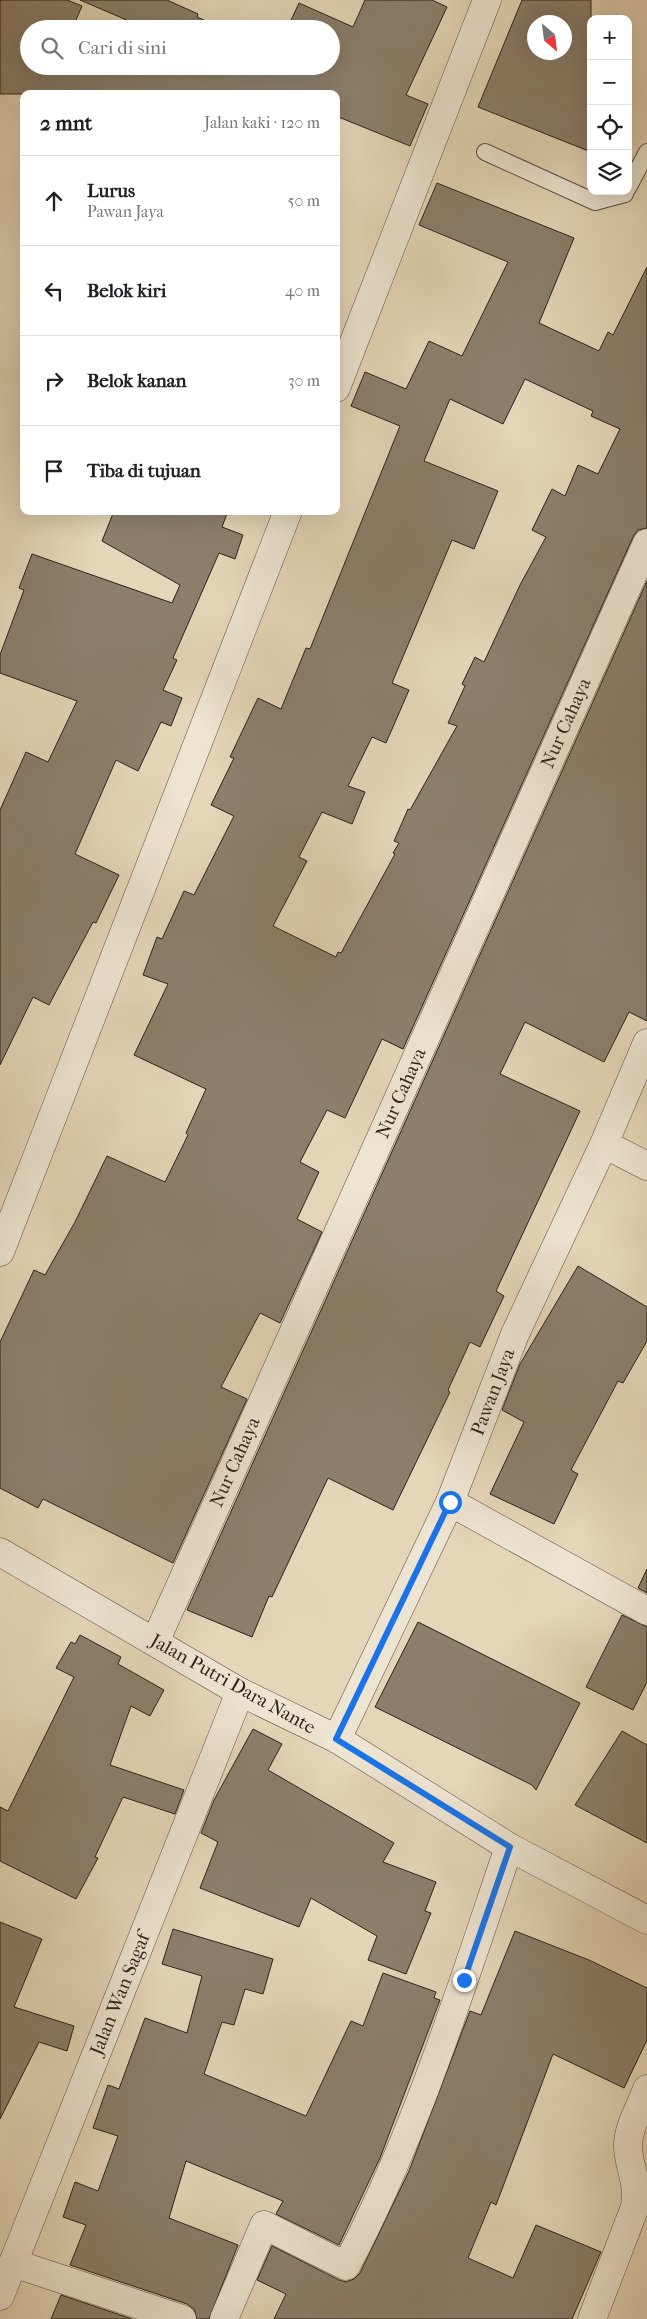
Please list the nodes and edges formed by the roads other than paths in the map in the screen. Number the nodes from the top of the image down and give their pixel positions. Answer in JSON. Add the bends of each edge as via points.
{"nodes":[{"id":1,"x":487,"y":0,"type":"edge"},
{"id":2,"x":485,"y":152,"type":"dead end"},
{"id":3,"x":647,"y":152,"type":"edge"},
{"id":4,"x":632,"y":180,"type":"edge"},
{"id":5,"x":621,"y":195,"type":"edge"},
{"id":6,"x":340,"y":378,"type":"edge"},
{"id":7,"x":286,"y":515,"type":"edge"},
{"id":8,"x":647,"y":543,"type":"edge"},
{"id":9,"x":647,"y":1043,"type":"edge"},
{"id":10,"x":604,"y":1144,"type":"junction"},
{"id":11,"x":647,"y":1166,"type":"edge"},
{"id":12,"x":0,"y":1252,"type":"edge"},
{"id":13,"x":450,"y":1502,"type":"junction"},
{"id":14,"x":0,"y":1552,"type":"edge"},
{"id":15,"x":647,"y":1610,"type":"edge"},
{"id":16,"x":154,"y":1642,"type":"junction"},
{"id":17,"x":240,"y":1692,"type":"junction"},
{"id":18,"x":336,"y":1739,"type":"junction"},
{"id":19,"x":510,"y":1847,"type":"junction"},
{"id":20,"x":647,"y":1920,"type":"edge"},
{"id":21,"x":647,"y":2089,"type":"edge"},
{"id":22,"x":13,"y":2263,"type":"junction"},
{"id":23,"x":0,"y":2296,"type":"edge"},
{"id":24,"x":182,"y":2319,"type":"edge"},
{"id":25,"x":224,"y":2319,"type":"edge"},
{"id":26,"x":592,"y":2319,"type":"edge"}],
"edges":[{"from":1,"to":6,"type":"street"},
{"from":2,"to":5,"type":"lane","via":[[595,202]]},
{"from":3,"to":4,"type":"lane"},
{"from":7,"to":12,"type":"street"},
{"from":8,"to":16,"type":"street","name":"Nur Cahaya"},
{"from":9,"to":10,"type":"street","name":"Pawan Jaya"},
{"from":10,"to":11,"type":"street"},
{"from":10,"to":13,"type":"street","name":"Pawan Jaya","via":[[515,1334]]},
{"from":13,"to":15,"type":"street"},
{"from":13,"to":18,"type":"street","name":"Pawan Jaya"},
{"from":14,"to":16,"type":"street","name":"Jalan Putri Dara Nante"},
{"from":16,"to":17,"type":"street","name":"Jalan Putri Dara Nante"},
{"from":17,"to":18,"type":"street","name":"Jalan Putri Dara Nante"},
{"from":17,"to":22,"type":"street","name":"Jalan Wan Sagaf"},
{"from":18,"to":19,"type":"street","name":"Jalan Putri Dara Nante"},
{"from":19,"to":20,"type":"street","name":"Jalan Putri Dara Nante"},
{"from":19,"to":25,"type":"street","via":[[417,2106],[368,2225],[346,2266],[264,2225]]},
{"from":21,"to":26,"type":"street","via":[[629,2136],[628,2146],[637,2188],[635,2207]]},
{"from":22,"to":23,"type":"street","name":"Jalan Wan Sagaf"},
{"from":22,"to":24,"type":"street"}]}
